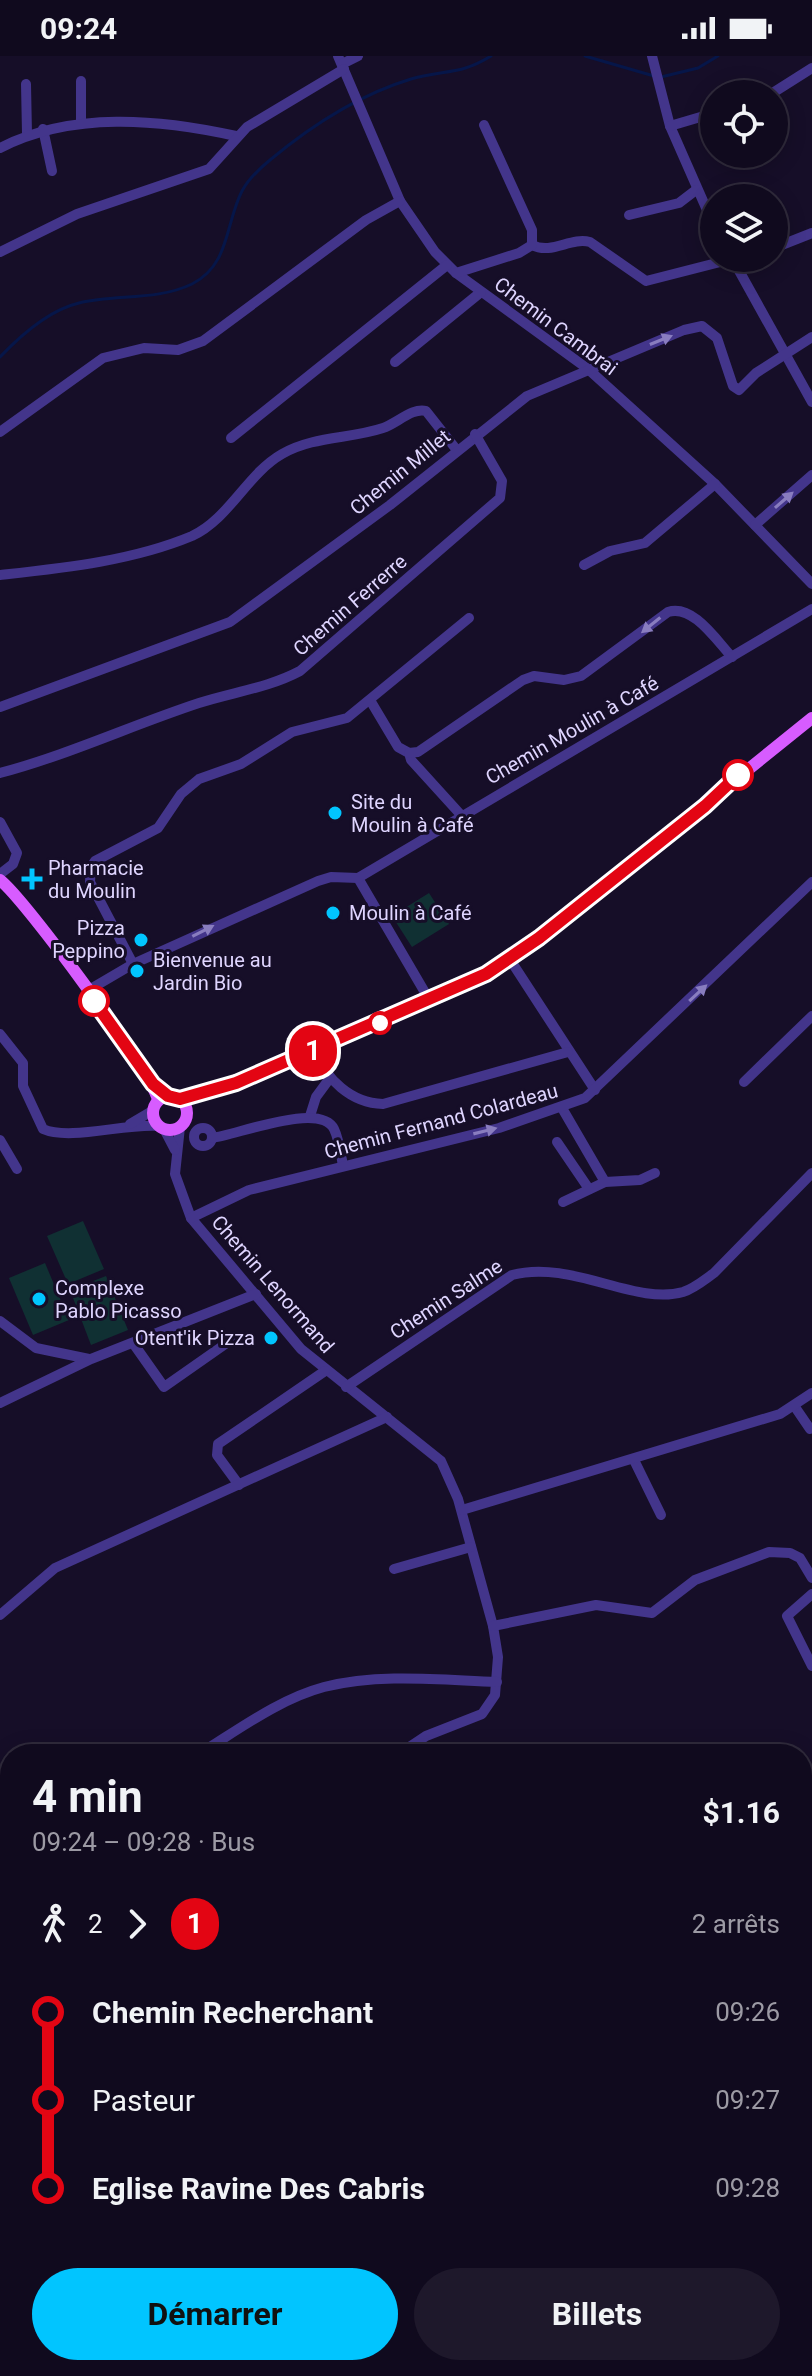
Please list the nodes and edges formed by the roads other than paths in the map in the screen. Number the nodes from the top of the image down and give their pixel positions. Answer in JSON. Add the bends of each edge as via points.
{"nodes":[{"id":1,"x":358,"y":56,"type":"edge"},
{"id":2,"x":652,"y":56,"type":"edge"},
{"id":3,"x":341,"y":63,"type":"edge"},
{"id":4,"x":812,"y":68,"type":"edge"},
{"id":5,"x":81,"y":81,"type":"dead end"},
{"id":6,"x":788,"y":83,"type":"edge"},
{"id":7,"x":26,"y":84,"type":"dead end"},
{"id":8,"x":700,"y":117,"type":"edge"},
{"id":9,"x":81,"y":123,"type":"junction"},
{"id":10,"x":484,"y":125,"type":"dead end"},
{"id":11,"x":670,"y":126,"type":"junction"},
{"id":12,"x":43,"y":129,"type":"junction"},
{"id":13,"x":27,"y":134,"type":"junction"},
{"id":14,"x":236,"y":136,"type":"junction"},
{"id":15,"x":0,"y":148,"type":"edge"},
{"id":16,"x":52,"y":171,"type":"dead end"},
{"id":17,"x":696,"y":190,"type":"junction"},
{"id":18,"x":700,"y":198,"type":"edge"},
{"id":19,"x":400,"y":201,"type":"junction"},
{"id":20,"x":629,"y":215,"type":"dead end"},
{"id":21,"x":812,"y":233,"type":"edge"},
{"id":22,"x":788,"y":242,"type":"edge"},
{"id":23,"x":532,"y":245,"type":"junction"},
{"id":24,"x":0,"y":252,"type":"edge"},
{"id":25,"x":447,"y":265,"type":"junction"},
{"id":26,"x":700,"y":269,"type":"edge"},
{"id":27,"x":740,"y":272,"type":"edge"},
{"id":28,"x":456,"y":273,"type":"junction"},
{"id":29,"x":481,"y":292,"type":"junction"},
{"id":30,"x":812,"y":337,"type":"edge"},
{"id":31,"x":784,"y":354,"type":"junction"},
{"id":32,"x":395,"y":362,"type":"dead end"},
{"id":33,"x":588,"y":369,"type":"junction"},
{"id":34,"x":812,"y":402,"type":"edge"},
{"id":35,"x":0,"y":432,"type":"edge"},
{"id":36,"x":475,"y":434,"type":"junction"},
{"id":37,"x":231,"y":438,"type":"dead end"},
{"id":38,"x":456,"y":449,"type":"junction"},
{"id":39,"x":812,"y":475,"type":"edge"},
{"id":40,"x":715,"y":484,"type":"junction"},
{"id":41,"x":755,"y":525,"type":"junction"},
{"id":42,"x":584,"y":565,"type":"dead end"},
{"id":43,"x":0,"y":575,"type":"edge"},
{"id":44,"x":812,"y":584,"type":"edge"},
{"id":45,"x":812,"y":609,"type":"edge"},
{"id":46,"x":469,"y":618,"type":"dead end"},
{"id":47,"x":732,"y":657,"type":"junction"},
{"id":48,"x":370,"y":700,"type":"junction"},
{"id":49,"x":0,"y":707,"type":"edge"},
{"id":50,"x":812,"y":718,"type":"edge"},
{"id":51,"x":409,"y":753,"type":"junction"},
{"id":52,"x":0,"y":773,"type":"edge"},
{"id":53,"x":461,"y":815,"type":"junction"},
{"id":54,"x":0,"y":822,"type":"edge"},
{"id":55,"x":0,"y":874,"type":"edge"},
{"id":56,"x":358,"y":878,"type":"junction"},
{"id":57,"x":0,"y":880,"type":"edge"},
{"id":58,"x":812,"y":882,"type":"edge"},
{"id":59,"x":509,"y":958,"type":"junction"},
{"id":60,"x":133,"y":964,"type":"junction"},
{"id":61,"x":87,"y":991,"type":"junction"},
{"id":62,"x":430,"y":1001,"type":"junction"},
{"id":63,"x":812,"y":1016,"type":"edge"},
{"id":64,"x":0,"y":1034,"type":"edge"},
{"id":65,"x":314,"y":1051,"type":"junction"},
{"id":66,"x":568,"y":1052,"type":"junction"},
{"id":67,"x":330,"y":1078,"type":"junction"},
{"id":68,"x":744,"y":1082,"type":"dead end"},
{"id":69,"x":236,"y":1083,"type":"junction"},
{"id":70,"x":595,"y":1090,"type":"junction"},
{"id":71,"x":164,"y":1101,"type":"junction"},
{"id":72,"x":562,"y":1108,"type":"junction"},
{"id":73,"x":187,"y":1111,"type":"junction"},
{"id":74,"x":310,"y":1116,"type":"junction"},
{"id":75,"x":129,"y":1125,"type":"junction"},
{"id":76,"x":180,"y":1127,"type":"junction"},
{"id":77,"x":161,"y":1128,"type":"junction"},
{"id":78,"x":212,"y":1138,"type":"dead end"},
{"id":79,"x":0,"y":1140,"type":"edge"},
{"id":80,"x":557,"y":1142,"type":"dead end"},
{"id":81,"x":175,"y":1150,"type":"junction"},
{"id":82,"x":343,"y":1166,"type":"junction"},
{"id":83,"x":17,"y":1169,"type":"dead end"},
{"id":84,"x":655,"y":1173,"type":"dead end"},
{"id":85,"x":812,"y":1173,"type":"edge"},
{"id":86,"x":605,"y":1182,"type":"junction"},
{"id":87,"x":589,"y":1189,"type":"junction"},
{"id":88,"x":563,"y":1202,"type":"dead end"},
{"id":89,"x":191,"y":1218,"type":"junction"},
{"id":90,"x":256,"y":1294,"type":"junction"},
{"id":91,"x":0,"y":1321,"type":"edge"},
{"id":92,"x":234,"y":1338,"type":"dead end"},
{"id":93,"x":133,"y":1343,"type":"junction"},
{"id":94,"x":52,"y":1354,"type":"junction"},
{"id":95,"x":91,"y":1359,"type":"junction"},
{"id":96,"x":325,"y":1371,"type":"junction"},
{"id":97,"x":58,"y":1374,"type":"junction"},
{"id":98,"x":346,"y":1387,"type":"junction"},
{"id":99,"x":812,"y":1393,"type":"edge"},
{"id":100,"x":0,"y":1403,"type":"edge"},
{"id":101,"x":795,"y":1407,"type":"junction"},
{"id":102,"x":387,"y":1417,"type":"junction"},
{"id":103,"x":810,"y":1429,"type":"dead end"},
{"id":104,"x":634,"y":1460,"type":"junction"},
{"id":105,"x":239,"y":1485,"type":"junction"},
{"id":106,"x":462,"y":1510,"type":"junction"},
{"id":107,"x":661,"y":1515,"type":"dead end"},
{"id":108,"x":471,"y":1547,"type":"junction"},
{"id":109,"x":394,"y":1569,"type":"dead end"},
{"id":110,"x":812,"y":1578,"type":"edge"},
{"id":111,"x":812,"y":1594,"type":"edge"},
{"id":112,"x":0,"y":1615,"type":"edge"},
{"id":113,"x":493,"y":1626,"type":"junction"},
{"id":114,"x":812,"y":1666,"type":"edge"},
{"id":115,"x":497,"y":1682,"type":"junction"},
{"id":116,"x":216,"y":1744,"type":"edge"},
{"id":117,"x":414,"y":1744,"type":"edge"}],
"edges":[{"from":1,"to":3,"type":"street"},
{"from":2,"to":11,"type":"street"},
{"from":3,"to":14,"type":"street"},
{"from":3,"to":19,"type":"street","name":"Chemin Cambrai"},
{"from":4,"to":6,"type":"street"},
{"from":5,"to":9,"type":"street"},
{"from":7,"to":13,"type":"street"},
{"from":8,"to":11,"type":"street"},
{"from":9,"to":12,"type":"street"},
{"from":9,"to":14,"type":"street","via":[[144,123]]},
{"from":10,"to":23,"type":"street","via":[[532,230]]},
{"from":11,"to":17,"type":"street"},
{"from":12,"to":13,"type":"street"},
{"from":12,"to":16,"type":"street"},
{"from":13,"to":15,"type":"street"},
{"from":14,"to":24,"type":"street","via":[[209,169],[77,214]]},
{"from":17,"to":18,"type":"street"},
{"from":17,"to":20,"type":"street","via":[[679,203]]},
{"from":19,"to":25,"type":"street","name":"Chemin Cambrai"},
{"from":19,"to":35,"type":"street","via":[[366,220],[203,341],[178,350],[144,348],[103,358]]},
{"from":21,"to":22,"type":"street"},
{"from":23,"to":26,"type":"street","via":[[543,249],[590,242],[651,282]]},
{"from":23,"to":28,"type":"street"},
{"from":25,"to":28,"type":"street","name":"Chemin Cambrai"},
{"from":25,"to":37,"type":"street"},
{"from":27,"to":31,"type":"street"},
{"from":28,"to":29,"type":"street","name":"Chemin Cambrai"},
{"from":29,"to":32,"type":"street"},
{"from":29,"to":33,"type":"street","name":"Chemin Cambrai"},
{"from":30,"to":31,"type":"street"},
{"from":33,"to":31,"type":"street","name":"Chemin Millet","one_way":true,"via":[[699,326],[717,338],[736,390]]},
{"from":31,"to":34,"type":"street"},
{"from":33,"to":36,"type":"street","name":"Chemin Millet","via":[[527,396]]},
{"from":33,"to":40,"type":"street","name":"Chemin Cambrai"},
{"from":36,"to":38,"type":"street","name":"Chemin Millet"},
{"from":36,"to":52,"type":"street","name":"Chemin Ferrerre","via":[[502,481],[500,498],[300,671]]},
{"from":38,"to":43,"type":"street","via":[[426,411],[417,410],[367,433],[321,439],[284,452],[207,527],[183,539],[77,567]]},
{"from":38,"to":49,"type":"street","name":"Chemin Millet","via":[[390,505],[230,622]]},
{"from":41,"to":39,"type":"street","one_way":true},
{"from":40,"to":41,"type":"street","name":"Chemin Cambrai"},
{"from":40,"to":42,"type":"street","via":[[645,543],[610,551]]},
{"from":41,"to":44,"type":"street","name":"Chemin Cambrai"},
{"from":45,"to":47,"type":"street","name":"Chemin Moulin à Café"},
{"from":46,"to":48,"type":"street"},
{"from":47,"to":51,"type":"street","one_way":true,"via":[[690,614],[668,612],[581,676],[529,677]]},
{"from":47,"to":53,"type":"street","name":"Chemin Moulin à Café"},
{"from":48,"to":51,"type":"street","via":[[398,747]]},
{"from":48,"to":60,"type":"street","via":[[347,718],[292,732],[241,764],[199,779],[181,794],[158,828],[95,861],[90,882]]},
{"from":50,"to":59,"type":"main road"},
{"from":51,"to":53,"type":"street"},
{"from":53,"to":56,"type":"street","name":"Chemin Moulin à Café"},
{"from":54,"to":55,"type":"street","via":[[17,853]]},
{"from":60,"to":56,"type":"street","name":"Chemin Moulin à Café","one_way":true,"via":[[318,881]]},
{"from":56,"to":62,"type":"street"},
{"from":57,"to":61,"type":"main road"},
{"from":70,"to":58,"type":"street","name":"Chemin Fernand Colardeau","one_way":true},
{"from":59,"to":62,"type":"main road"},
{"from":59,"to":66,"type":"street"},
{"from":60,"to":61,"type":"street","name":"Chemin Moulin à Café"},
{"from":61,"to":71,"type":"main road"},
{"from":62,"to":65,"type":"main road"},
{"from":63,"to":68,"type":"street"},
{"from":64,"to":75,"type":"street","via":[[23,1063],[23,1086],[43,1129],[56,1133]]},
{"from":65,"to":67,"type":"street"},
{"from":65,"to":69,"type":"main road"},
{"from":66,"to":67,"type":"street","via":[[383,1104],[358,1099]]},
{"from":66,"to":70,"type":"street"},
{"from":67,"to":74,"type":"street"},
{"from":69,"to":71,"type":"main road"},
{"from":69,"to":73,"type":"main road"},
{"from":70,"to":72,"type":"street","name":"Chemin Fernand Colardeau"},
{"from":71,"to":73,"type":"main road"},
{"from":71,"to":75,"type":"street"},
{"from":71,"to":77,"type":"main road"},
{"from":82,"to":72,"type":"street","name":"Chemin Fernand Colardeau","one_way":true},
{"from":72,"to":86,"type":"street"},
{"from":73,"to":76,"type":"main road"},
{"from":74,"to":78,"type":"street"},
{"from":74,"to":82,"type":"street","via":[[328,1121],[334,1129]]},
{"from":75,"to":77,"type":"street"},
{"from":76,"to":77,"type":"main road"},
{"from":76,"to":81,"type":"street","name":"Chemin Lenormand"},
{"from":77,"to":81,"type":"street","name":"Chemin Lenormand"},
{"from":79,"to":83,"type":"street"},
{"from":80,"to":87,"type":"street"},
{"from":81,"to":89,"type":"street","name":"Chemin Lenormand","via":[[175,1174]]},
{"from":82,"to":89,"type":"street","name":"Chemin Fernand Colardeau","via":[[235,1195]]},
{"from":84,"to":86,"type":"street","via":[[640,1180]]},
{"from":85,"to":98,"type":"street","name":"Chemin Salme","via":[[696,1286],[667,1295],[541,1270],[512,1275]]},
{"from":86,"to":87,"type":"street"},
{"from":87,"to":88,"type":"street"},
{"from":89,"to":90,"type":"street","name":"Chemin Lenormand"},
{"from":90,"to":93,"type":"street"},
{"from":90,"to":96,"type":"street","name":"Chemin Lenormand"},
{"from":91,"to":94,"type":"street","via":[[17,1337]]},
{"from":92,"to":93,"type":"street","via":[[164,1387]]},
{"from":93,"to":95,"type":"street"},
{"from":94,"to":95,"type":"street"},
{"from":94,"to":97,"type":"street"},
{"from":95,"to":97,"type":"street"},
{"from":96,"to":98,"type":"street","name":"Chemin Lenormand"},
{"from":96,"to":105,"type":"street","via":[[218,1444],[217,1455]]},
{"from":97,"to":100,"type":"street"},
{"from":98,"to":102,"type":"street","name":"Chemin Lenormand"},
{"from":99,"to":101,"type":"street"},
{"from":101,"to":103,"type":"street"},
{"from":101,"to":104,"type":"street"},
{"from":102,"to":105,"type":"street"},
{"from":102,"to":106,"type":"street","name":"Chemin Lenormand","via":[[441,1461]]},
{"from":104,"to":106,"type":"street"},
{"from":104,"to":107,"type":"street"},
{"from":105,"to":112,"type":"street","via":[[55,1568]]},
{"from":106,"to":108,"type":"street","name":"Chemin Lenormand"},
{"from":108,"to":109,"type":"street"},
{"from":108,"to":113,"type":"street","name":"Chemin Lenormand"},
{"from":110,"to":113,"type":"street","via":[[800,1558],[769,1552],[703,1576],[652,1613],[596,1605]]},
{"from":111,"to":114,"type":"street","via":[[787,1616]]},
{"from":113,"to":115,"type":"street","name":"Chemin Lenormand"},
{"from":115,"to":116,"type":"street","via":[[395,1678],[322,1688]]},
{"from":115,"to":117,"type":"street","via":[[482,1714]]}]}
